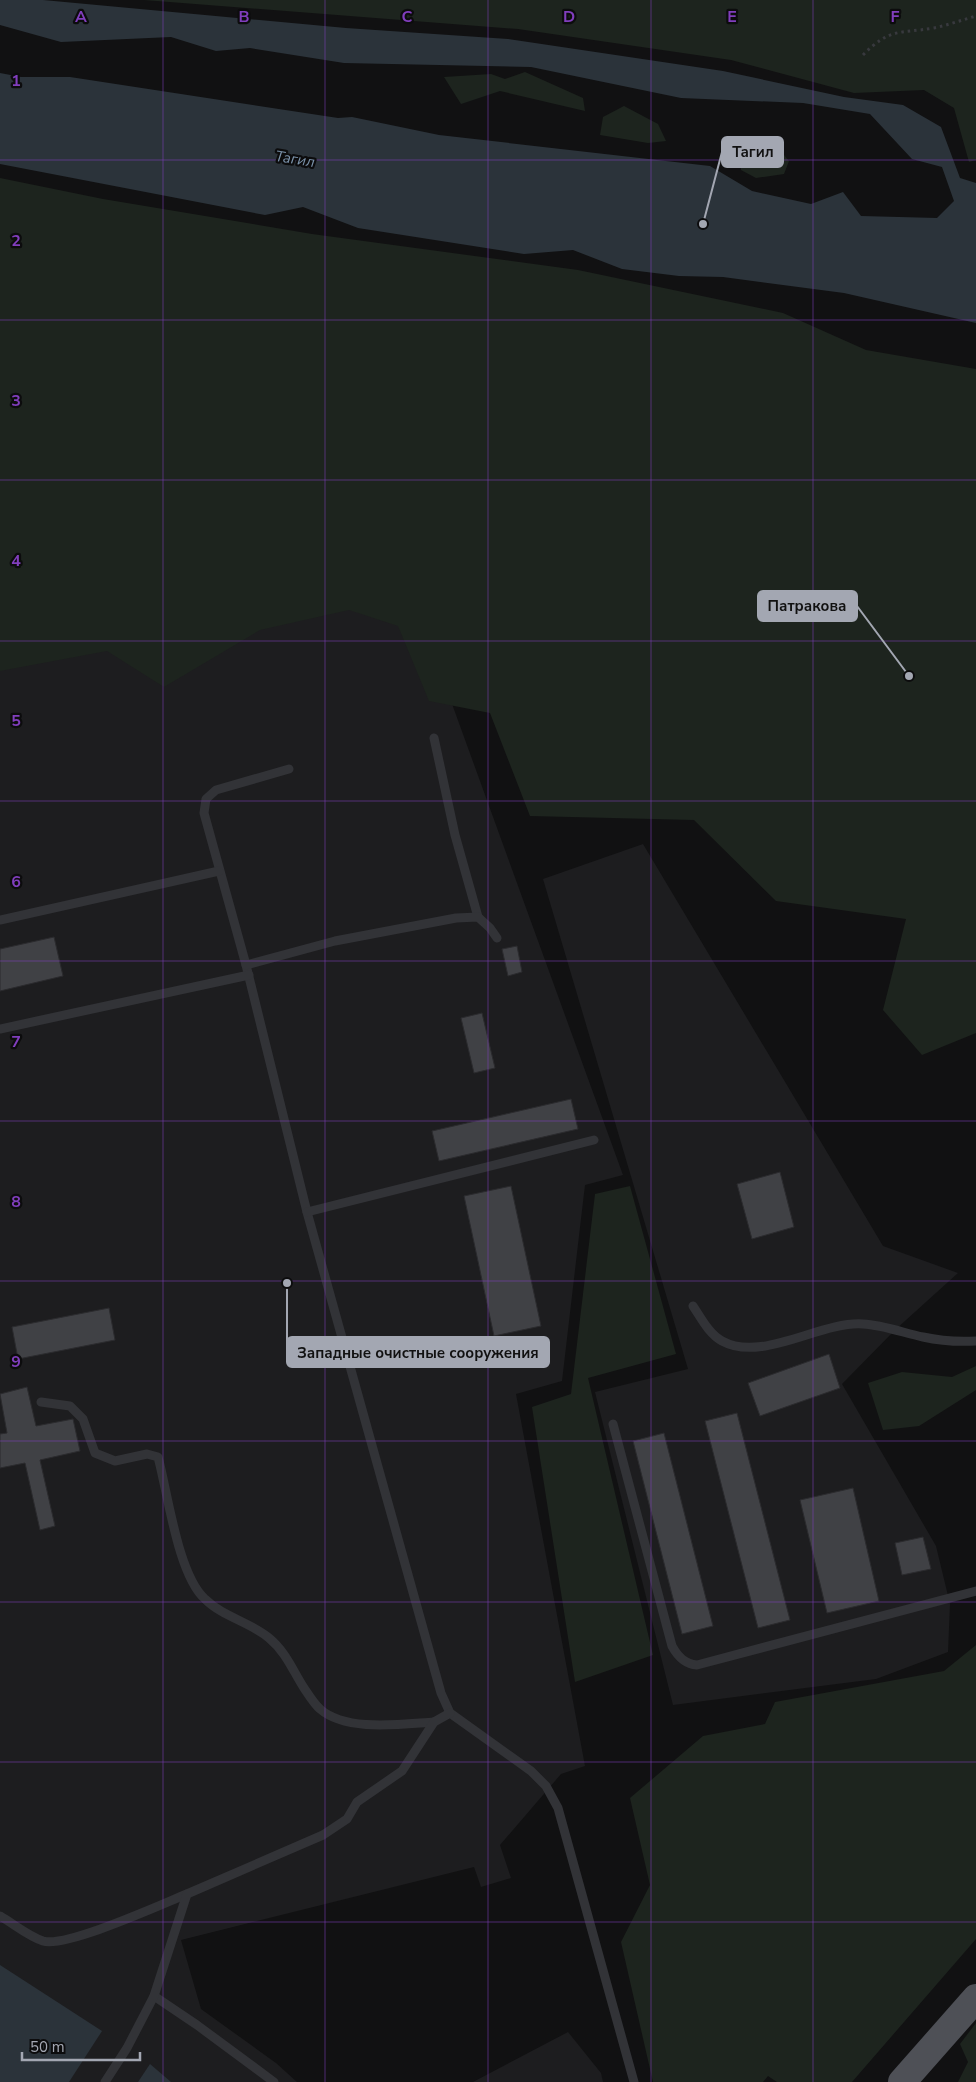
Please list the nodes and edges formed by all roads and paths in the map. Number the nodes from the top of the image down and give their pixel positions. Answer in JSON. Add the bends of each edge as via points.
{"nodes":[{"id":1,"x":976,"y":16,"type":"edge"},
{"id":2,"x":863,"y":55,"type":"dead end"},
{"id":3,"x":434,"y":738,"type":"dead end"},
{"id":4,"x":289,"y":769,"type":"dead end"},
{"id":5,"x":219,"y":872,"type":"junction"},
{"id":6,"x":478,"y":917,"type":"junction"},
{"id":7,"x":0,"y":920,"type":"edge"},
{"id":8,"x":497,"y":938,"type":"dead end"},
{"id":9,"x":246,"y":965,"type":"junction"},
{"id":10,"x":249,"y":975,"type":"junction"},
{"id":11,"x":0,"y":1029,"type":"edge"},
{"id":12,"x":594,"y":1140,"type":"dead end"},
{"id":13,"x":306,"y":1212,"type":"junction"},
{"id":14,"x":693,"y":1306,"type":"dead end"},
{"id":15,"x":976,"y":1341,"type":"edge"},
{"id":16,"x":41,"y":1402,"type":"dead end"},
{"id":17,"x":613,"y":1424,"type":"dead end"},
{"id":18,"x":976,"y":1592,"type":"edge"},
{"id":19,"x":450,"y":1713,"type":"junction"},
{"id":20,"x":434,"y":1722,"type":"junction"},
{"id":21,"x":187,"y":1894,"type":"junction"},
{"id":22,"x":0,"y":1916,"type":"edge"},
{"id":23,"x":154,"y":1996,"type":"junction"},
{"id":24,"x":976,"y":1998,"type":"edge"},
{"id":25,"x":105,"y":2082,"type":"edge"},
{"id":26,"x":274,"y":2082,"type":"edge"},
{"id":27,"x":634,"y":2082,"type":"edge"},
{"id":28,"x":902,"y":2082,"type":"edge"}],
"edges":[{"from":1,"to":2,"type":"path","via":[[935,28],[894,32]]},
{"from":3,"to":6,"type":"lane","via":[[455,835]]},
{"from":4,"to":5,"type":"lane","via":[[216,790],[206,799],[204,813]]},
{"from":5,"to":7,"type":"lane"},
{"from":5,"to":9,"type":"lane"},
{"from":6,"to":8,"type":"lane"},
{"from":6,"to":9,"type":"lane","via":[[456,918],[335,941]]},
{"from":9,"to":10,"type":"lane"},
{"from":10,"to":11,"type":"lane"},
{"from":10,"to":13,"type":"lane"},
{"from":12,"to":13,"type":"lane"},
{"from":13,"to":19,"type":"lane","via":[[441,1693]]},
{"from":14,"to":15,"type":"lane","via":[[709,1330],[722,1342],[742,1347],[769,1346],[836,1326],[864,1324],[942,1341]]},
{"from":16,"to":20,"type":"lane","via":[[70,1406],[83,1419],[95,1453],[115,1461],[147,1454],[158,1457],[182,1560],[192,1583],[205,1599],[269,1638],[290,1662],[320,1709],[343,1722],[387,1725]]},
{"from":17,"to":18,"type":"lane","via":[[672,1646],[688,1664],[698,1665]]},
{"from":19,"to":20,"type":"lane"},
{"from":19,"to":27,"type":"lane","via":[[531,1772],[546,1786],[558,1808]]},
{"from":20,"to":21,"type":"lane","via":[[402,1771],[357,1802],[347,1819],[323,1835]]},
{"from":21,"to":22,"type":"lane","via":[[110,1926],[45,1942]]},
{"from":21,"to":23,"type":"lane"},
{"from":23,"to":25,"type":"lane"},
{"from":23,"to":26,"type":"lane"},
{"from":24,"to":28,"type":"main road"}]}
